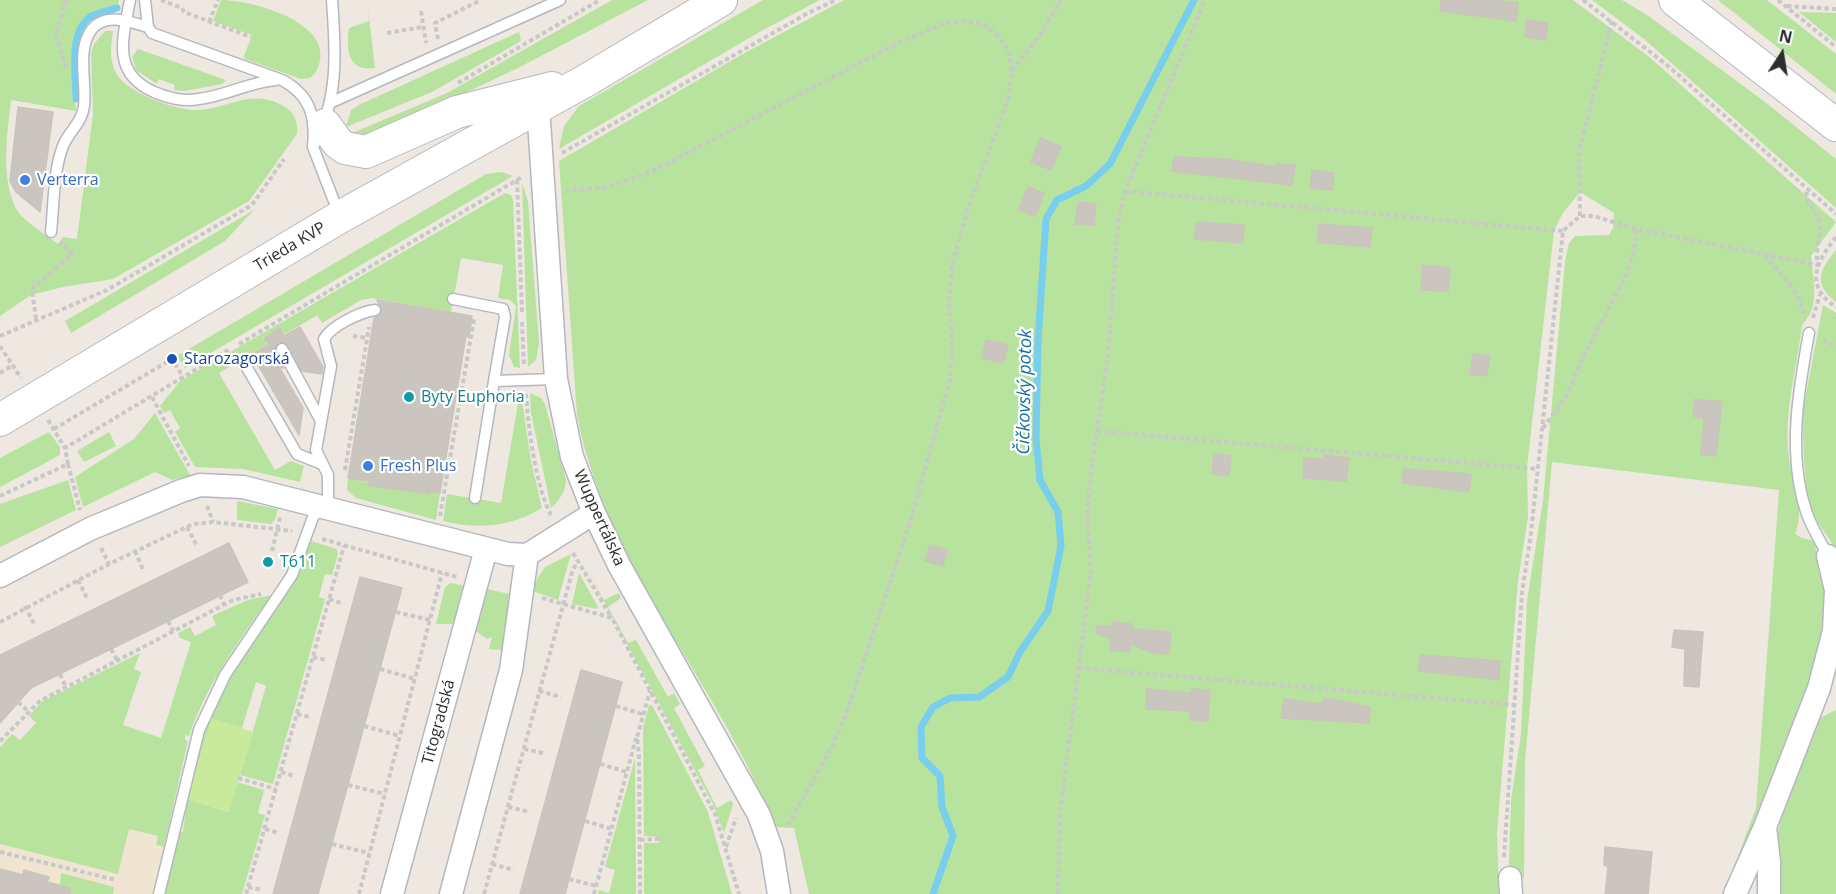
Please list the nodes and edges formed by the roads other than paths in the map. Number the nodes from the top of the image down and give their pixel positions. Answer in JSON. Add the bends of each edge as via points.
{"nodes":[{"id":1,"x":129,"y":0,"type":"edge"},
{"id":2,"x":145,"y":0,"type":"edge"},
{"id":3,"x":332,"y":0,"type":"edge"},
{"id":4,"x":560,"y":0,"type":"edge"},
{"id":5,"x":721,"y":0,"type":"edge"},
{"id":6,"x":1675,"y":0,"type":"edge"},
{"id":7,"x":126,"y":21,"type":"junction"},
{"id":8,"x":148,"y":27,"type":"junction"},
{"id":9,"x":282,"y":80,"type":"junction"},
{"id":10,"x":585,"y":81,"type":"junction"},
{"id":11,"x":538,"y":106,"type":"junction"},
{"id":12,"x":323,"y":125,"type":"junction"},
{"id":13,"x":1836,"y":125,"type":"edge"},
{"id":14,"x":340,"y":217,"type":"junction"},
{"id":15,"x":51,"y":232,"type":"dead end"},
{"id":16,"x":453,"y":299,"type":"dead end"},
{"id":17,"x":375,"y":310,"type":"dead end"},
{"id":18,"x":1809,"y":333,"type":"road end"},
{"id":19,"x":282,"y":349,"type":"dead end"},
{"id":20,"x":243,"y":361,"type":"dead end"},
{"id":21,"x":556,"y":379,"type":"junction"},
{"id":22,"x":494,"y":381,"type":"junction"},
{"id":23,"x":0,"y":420,"type":"edge"},
{"id":24,"x":321,"y":421,"type":"junction"},
{"id":25,"x":322,"y":464,"type":"junction"},
{"id":26,"x":475,"y":498,"type":"dead end"},
{"id":27,"x":326,"y":506,"type":"junction"},
{"id":28,"x":594,"y":513,"type":"junction"},
{"id":29,"x":486,"y":549,"type":"junction"},
{"id":30,"x":527,"y":555,"type":"junction"},
{"id":31,"x":1828,"y":556,"type":"joint"},
{"id":32,"x":0,"y":576,"type":"edge"},
{"id":33,"x":1828,"y":691,"type":"edge"},
{"id":34,"x":1764,"y":827,"type":"junction"},
{"id":35,"x":159,"y":894,"type":"edge"},
{"id":36,"x":392,"y":894,"type":"edge"},
{"id":37,"x":451,"y":894,"type":"edge"},
{"id":38,"x":779,"y":894,"type":"edge"},
{"id":39,"x":1735,"y":894,"type":"edge"},
{"id":40,"x":1769,"y":894,"type":"edge"}],
"edges":[{"from":1,"to":7,"type":"lane"},
{"from":2,"to":8,"type":"lane"},
{"from":3,"to":12,"type":"lane","via":[[335,39]]},
{"from":4,"to":12,"type":"lane"},
{"from":5,"to":10,"type":"street","name":"Trieda KVP"},
{"from":6,"to":13,"type":"street"},
{"from":7,"to":8,"type":"lane"},
{"from":7,"to":9,"type":"lane","via":[[126,69],[137,82],[160,94],[175,99],[200,99],[259,82]]},
{"from":7,"to":15,"type":"lane","via":[[98,23],[86,40],[84,110],[61,152]]},
{"from":8,"to":9,"type":"lane","via":[[159,36]]},
{"from":9,"to":12,"type":"lane","via":[[307,99],[314,121]]},
{"from":10,"to":11,"type":"street","name":"Trieda KVP"},
{"from":10,"to":12,"type":"street","name":"Trieda KVP","via":[[457,112],[366,152],[345,148]]},
{"from":11,"to":14,"type":"street","name":"Trieda KVP"},
{"from":11,"to":21,"type":"street","name":"Wuppertálska"},
{"from":12,"to":14,"type":"lane"},
{"from":14,"to":23,"type":"street","name":"Trieda KVP"},
{"from":16,"to":22,"type":"lane","via":[[500,308],[504,313]]},
{"from":17,"to":24,"type":"lane","via":[[326,335],[323,344],[331,366]]},
{"from":18,"to":31,"type":"lane","via":[[1797,404],[1797,446],[1807,514]]},
{"from":19,"to":24,"type":"lane"},
{"from":20,"to":25,"type":"lane","via":[[297,454]]},
{"from":21,"to":22,"type":"lane"},
{"from":21,"to":28,"type":"street","name":"Wuppertálska","via":[[572,457]]},
{"from":22,"to":26,"type":"lane"},
{"from":24,"to":25,"type":"lane","via":[[316,450]]},
{"from":25,"to":27,"type":"lane","via":[[328,476]]},
{"from":27,"to":29,"type":"street"},
{"from":27,"to":32,"type":"street","via":[[243,487],[200,485],[90,529]]},
{"from":27,"to":35,"type":"lane","via":[[313,516],[292,575],[225,675],[207,709]]},
{"from":28,"to":30,"type":"street"},
{"from":28,"to":38,"type":"street","name":"Wuppertálska","via":[[759,815],[772,851]]},
{"from":29,"to":30,"type":"street"},
{"from":29,"to":36,"type":"street","name":"Titogradská"},
{"from":30,"to":37,"type":"street","via":[[511,670]]},
{"from":31,"to":33,"type":"street","via":[[1836,590]]},
{"from":33,"to":34,"type":"street"},
{"from":34,"to":39,"type":"street"},
{"from":34,"to":40,"type":"street"}]}
